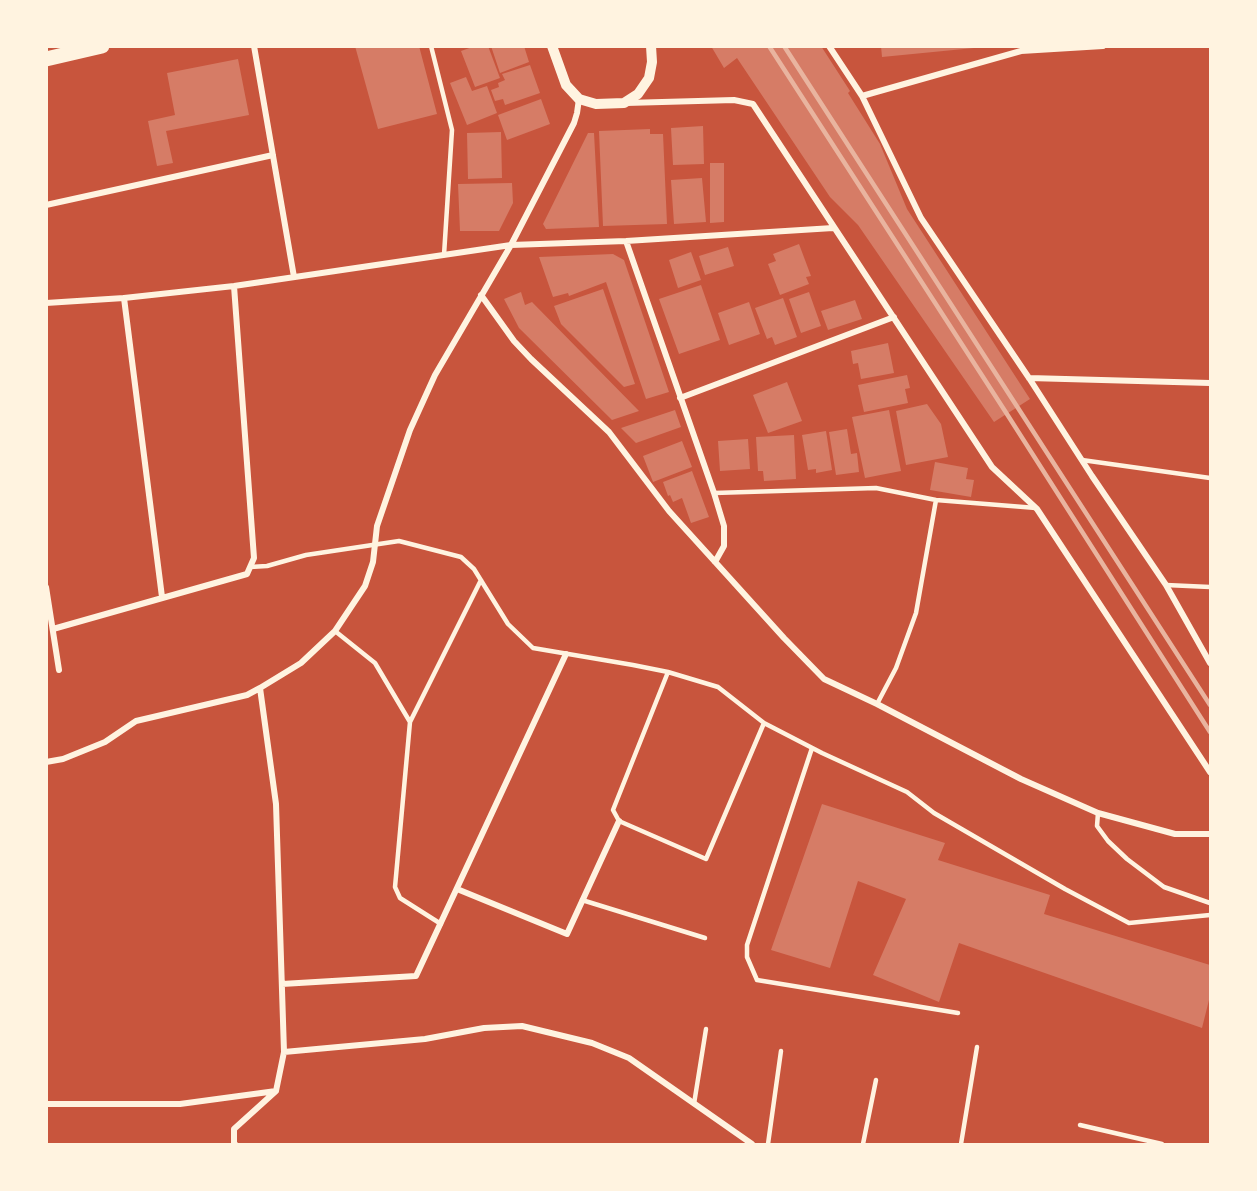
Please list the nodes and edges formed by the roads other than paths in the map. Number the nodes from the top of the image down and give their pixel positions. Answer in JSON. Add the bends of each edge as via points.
{"nodes":[{"id":1,"x":102,"y":46,"type":"edge"},
{"id":2,"x":254,"y":46,"type":"edge"},
{"id":3,"x":431,"y":46,"type":"edge"},
{"id":4,"x":552,"y":46,"type":"edge"},
{"id":5,"x":651,"y":46,"type":"edge"},
{"id":6,"x":829,"y":46,"type":"edge"},
{"id":7,"x":1103,"y":46,"type":"edge"},
{"id":8,"x":46,"y":59,"type":"edge"},
{"id":9,"x":862,"y":96,"type":"junction"},
{"id":10,"x":579,"y":99,"type":"junction"},
{"id":11,"x":624,"y":103,"type":"junction"},
{"id":12,"x":273,"y":155,"type":"junction"},
{"id":13,"x":46,"y":205,"type":"edge"},
{"id":14,"x":834,"y":228,"type":"junction"},
{"id":15,"x":626,"y":241,"type":"junction"},
{"id":16,"x":510,"y":245,"type":"junction"},
{"id":17,"x":444,"y":255,"type":"junction"},
{"id":18,"x":294,"y":277,"type":"junction"},
{"id":19,"x":234,"y":286,"type":"junction"},
{"id":20,"x":481,"y":296,"type":"junction"},
{"id":21,"x":124,"y":298,"type":"junction"},
{"id":22,"x":46,"y":303,"type":"edge"},
{"id":23,"x":894,"y":317,"type":"junction"},
{"id":24,"x":1029,"y":378,"type":"junction"},
{"id":25,"x":1210,"y":383,"type":"edge"},
{"id":26,"x":680,"y":398,"type":"junction"},
{"id":27,"x":1082,"y":460,"type":"junction"},
{"id":28,"x":1210,"y":478,"type":"edge"},
{"id":29,"x":714,"y":493,"type":"junction"},
{"id":30,"x":936,"y":500,"type":"junction"},
{"id":31,"x":1037,"y":508,"type":"junction"},
{"id":32,"x":375,"y":544,"type":"junction"},
{"id":33,"x":714,"y":562,"type":"junction"},
{"id":34,"x":250,"y":567,"type":"junction"},
{"id":35,"x":481,"y":580,"type":"junction"},
{"id":36,"x":1166,"y":585,"type":"junction"},
{"id":37,"x":46,"y":586,"type":"edge"},
{"id":38,"x":1210,"y":586,"type":"edge"},
{"id":39,"x":162,"y":597,"type":"junction"},
{"id":40,"x":53,"y":629,"type":"junction"},
{"id":41,"x":335,"y":631,"type":"junction"},
{"id":42,"x":566,"y":654,"type":"junction"},
{"id":43,"x":1210,"y":663,"type":"edge"},
{"id":44,"x":59,"y":670,"type":"dead end"},
{"id":45,"x":668,"y":672,"type":"junction"},
{"id":46,"x":260,"y":688,"type":"junction"},
{"id":47,"x":877,"y":704,"type":"junction"},
{"id":48,"x":410,"y":722,"type":"junction"},
{"id":49,"x":764,"y":723,"type":"junction"},
{"id":50,"x":813,"y":748,"type":"junction"},
{"id":51,"x":46,"y":762,"type":"edge"},
{"id":52,"x":1210,"y":772,"type":"edge"},
{"id":53,"x":1098,"y":813,"type":"junction"},
{"id":54,"x":619,"y":821,"type":"junction"},
{"id":55,"x":1210,"y":834,"type":"edge"},
{"id":56,"x":457,"y":889,"type":"junction"},
{"id":57,"x":582,"y":900,"type":"junction"},
{"id":58,"x":1210,"y":903,"type":"edge"},
{"id":59,"x":1210,"y":915,"type":"edge"},
{"id":60,"x":441,"y":924,"type":"junction"},
{"id":61,"x":705,"y":938,"type":"dead end"},
{"id":62,"x":282,"y":984,"type":"junction"},
{"id":63,"x":958,"y":1013,"type":"dead end"},
{"id":64,"x":706,"y":1029,"type":"dead end"},
{"id":65,"x":977,"y":1047,"type":"dead end"},
{"id":66,"x":781,"y":1051,"type":"dead end"},
{"id":67,"x":284,"y":1052,"type":"junction"},
{"id":68,"x":876,"y":1080,"type":"dead end"},
{"id":69,"x":276,"y":1091,"type":"junction"},
{"id":70,"x":46,"y":1104,"type":"edge"},
{"id":71,"x":694,"y":1104,"type":"junction"},
{"id":72,"x":1080,"y":1125,"type":"dead end"},
{"id":73,"x":235,"y":1144,"type":"edge"},
{"id":74,"x":752,"y":1144,"type":"edge"},
{"id":75,"x":768,"y":1144,"type":"edge"},
{"id":76,"x":863,"y":1144,"type":"edge"},
{"id":77,"x":961,"y":1144,"type":"edge"},
{"id":78,"x":1162,"y":1144,"type":"edge"}],
"edges":[{"from":1,"to":8,"type":"main road"},
{"from":2,"to":12,"type":"street"},
{"from":3,"to":17,"type":"lane","via":[[452,130]]},
{"from":4,"to":10,"type":"street","via":[[566,86]]},
{"from":5,"to":11,"type":"street","via":[[649,78],[638,94]]},
{"from":6,"to":9,"type":"street"},
{"from":7,"to":9,"type":"street","via":[[1021,51]]},
{"from":9,"to":24,"type":"street","via":[[921,218]]},
{"from":10,"to":11,"type":"street","via":[[596,104]]},
{"from":10,"to":16,"type":"street","via":[[574,123]]},
{"from":11,"to":14,"type":"street","via":[[734,100],[753,104]]},
{"from":12,"to":13,"type":"street"},
{"from":12,"to":18,"type":"street"},
{"from":14,"to":15,"type":"street"},
{"from":14,"to":23,"type":"street"},
{"from":15,"to":16,"type":"street"},
{"from":15,"to":26,"type":"street"},
{"from":16,"to":17,"type":"street"},
{"from":16,"to":20,"type":"street"},
{"from":17,"to":18,"type":"street"},
{"from":18,"to":19,"type":"street"},
{"from":19,"to":21,"type":"street"},
{"from":19,"to":34,"type":"street","via":[[254,558]]},
{"from":20,"to":32,"type":"street","via":[[435,375],[410,430],[376,526]]},
{"from":20,"to":33,"type":"street","via":[[514,341],[609,432]]},
{"from":21,"to":22,"type":"street"},
{"from":21,"to":39,"type":"street"},
{"from":23,"to":26,"type":"street"},
{"from":23,"to":31,"type":"street","via":[[992,467]]},
{"from":24,"to":25,"type":"street"},
{"from":24,"to":27,"type":"street"},
{"from":26,"to":29,"type":"street"},
{"from":27,"to":28,"type":"lane"},
{"from":27,"to":36,"type":"street"},
{"from":29,"to":30,"type":"lane","via":[[876,488]]},
{"from":29,"to":33,"type":"street","via":[[724,526],[724,546]]},
{"from":30,"to":31,"type":"lane"},
{"from":30,"to":47,"type":"lane","via":[[916,613],[896,668]]},
{"from":31,"to":52,"type":"street"},
{"from":32,"to":34,"type":"lane"},
{"from":32,"to":35,"type":"lane","via":[[399,541],[461,557]]},
{"from":32,"to":41,"type":"street","via":[[366,586]]},
{"from":33,"to":47,"type":"street","via":[[824,679]]},
{"from":34,"to":39,"type":"street","via":[[247,574]]},
{"from":35,"to":42,"type":"lane","via":[[508,624],[533,648]]},
{"from":35,"to":48,"type":"lane"},
{"from":36,"to":38,"type":"lane"},
{"from":36,"to":43,"type":"street"},
{"from":37,"to":40,"type":"street"},
{"from":39,"to":40,"type":"street"},
{"from":40,"to":44,"type":"street"},
{"from":41,"to":46,"type":"street","via":[[301,663]]},
{"from":41,"to":48,"type":"lane","via":[[375,663]]},
{"from":42,"to":45,"type":"lane"},
{"from":42,"to":56,"type":"street"},
{"from":45,"to":49,"type":"lane","via":[[718,687]]},
{"from":45,"to":54,"type":"lane","via":[[613,810]]},
{"from":46,"to":51,"type":"street","via":[[247,695],[136,721],[105,742]]},
{"from":46,"to":62,"type":"street","via":[[276,804]]},
{"from":47,"to":53,"type":"street","via":[[1022,779]]},
{"from":48,"to":60,"type":"lane","via":[[395,887],[400,898]]},
{"from":49,"to":50,"type":"lane"},
{"from":49,"to":54,"type":"lane","via":[[706,859]]},
{"from":50,"to":59,"type":"lane","via":[[907,792],[934,813],[1129,923]]},
{"from":50,"to":63,"type":"lane","via":[[747,945],[747,957],[757,980]]},
{"from":53,"to":55,"type":"street","via":[[1175,834]]},
{"from":53,"to":58,"type":"lane","via":[[1097,826],[1127,859],[1164,887]]},
{"from":54,"to":57,"type":"street"},
{"from":56,"to":57,"type":"street","via":[[567,934]]},
{"from":56,"to":60,"type":"street"},
{"from":57,"to":61,"type":"lane"},
{"from":60,"to":62,"type":"street","via":[[416,976]]},
{"from":62,"to":67,"type":"street"},
{"from":64,"to":71,"type":"lane"},
{"from":65,"to":77,"type":"lane"},
{"from":66,"to":75,"type":"lane"},
{"from":67,"to":69,"type":"street"},
{"from":67,"to":71,"type":"street","via":[[522,1026],[592,1043],[629,1058]]},
{"from":68,"to":76,"type":"lane"},
{"from":69,"to":70,"type":"street","via":[[180,1104]]},
{"from":69,"to":73,"type":"street","via":[[234,1129]]},
{"from":71,"to":74,"type":"street"},
{"from":72,"to":78,"type":"lane"}]}
